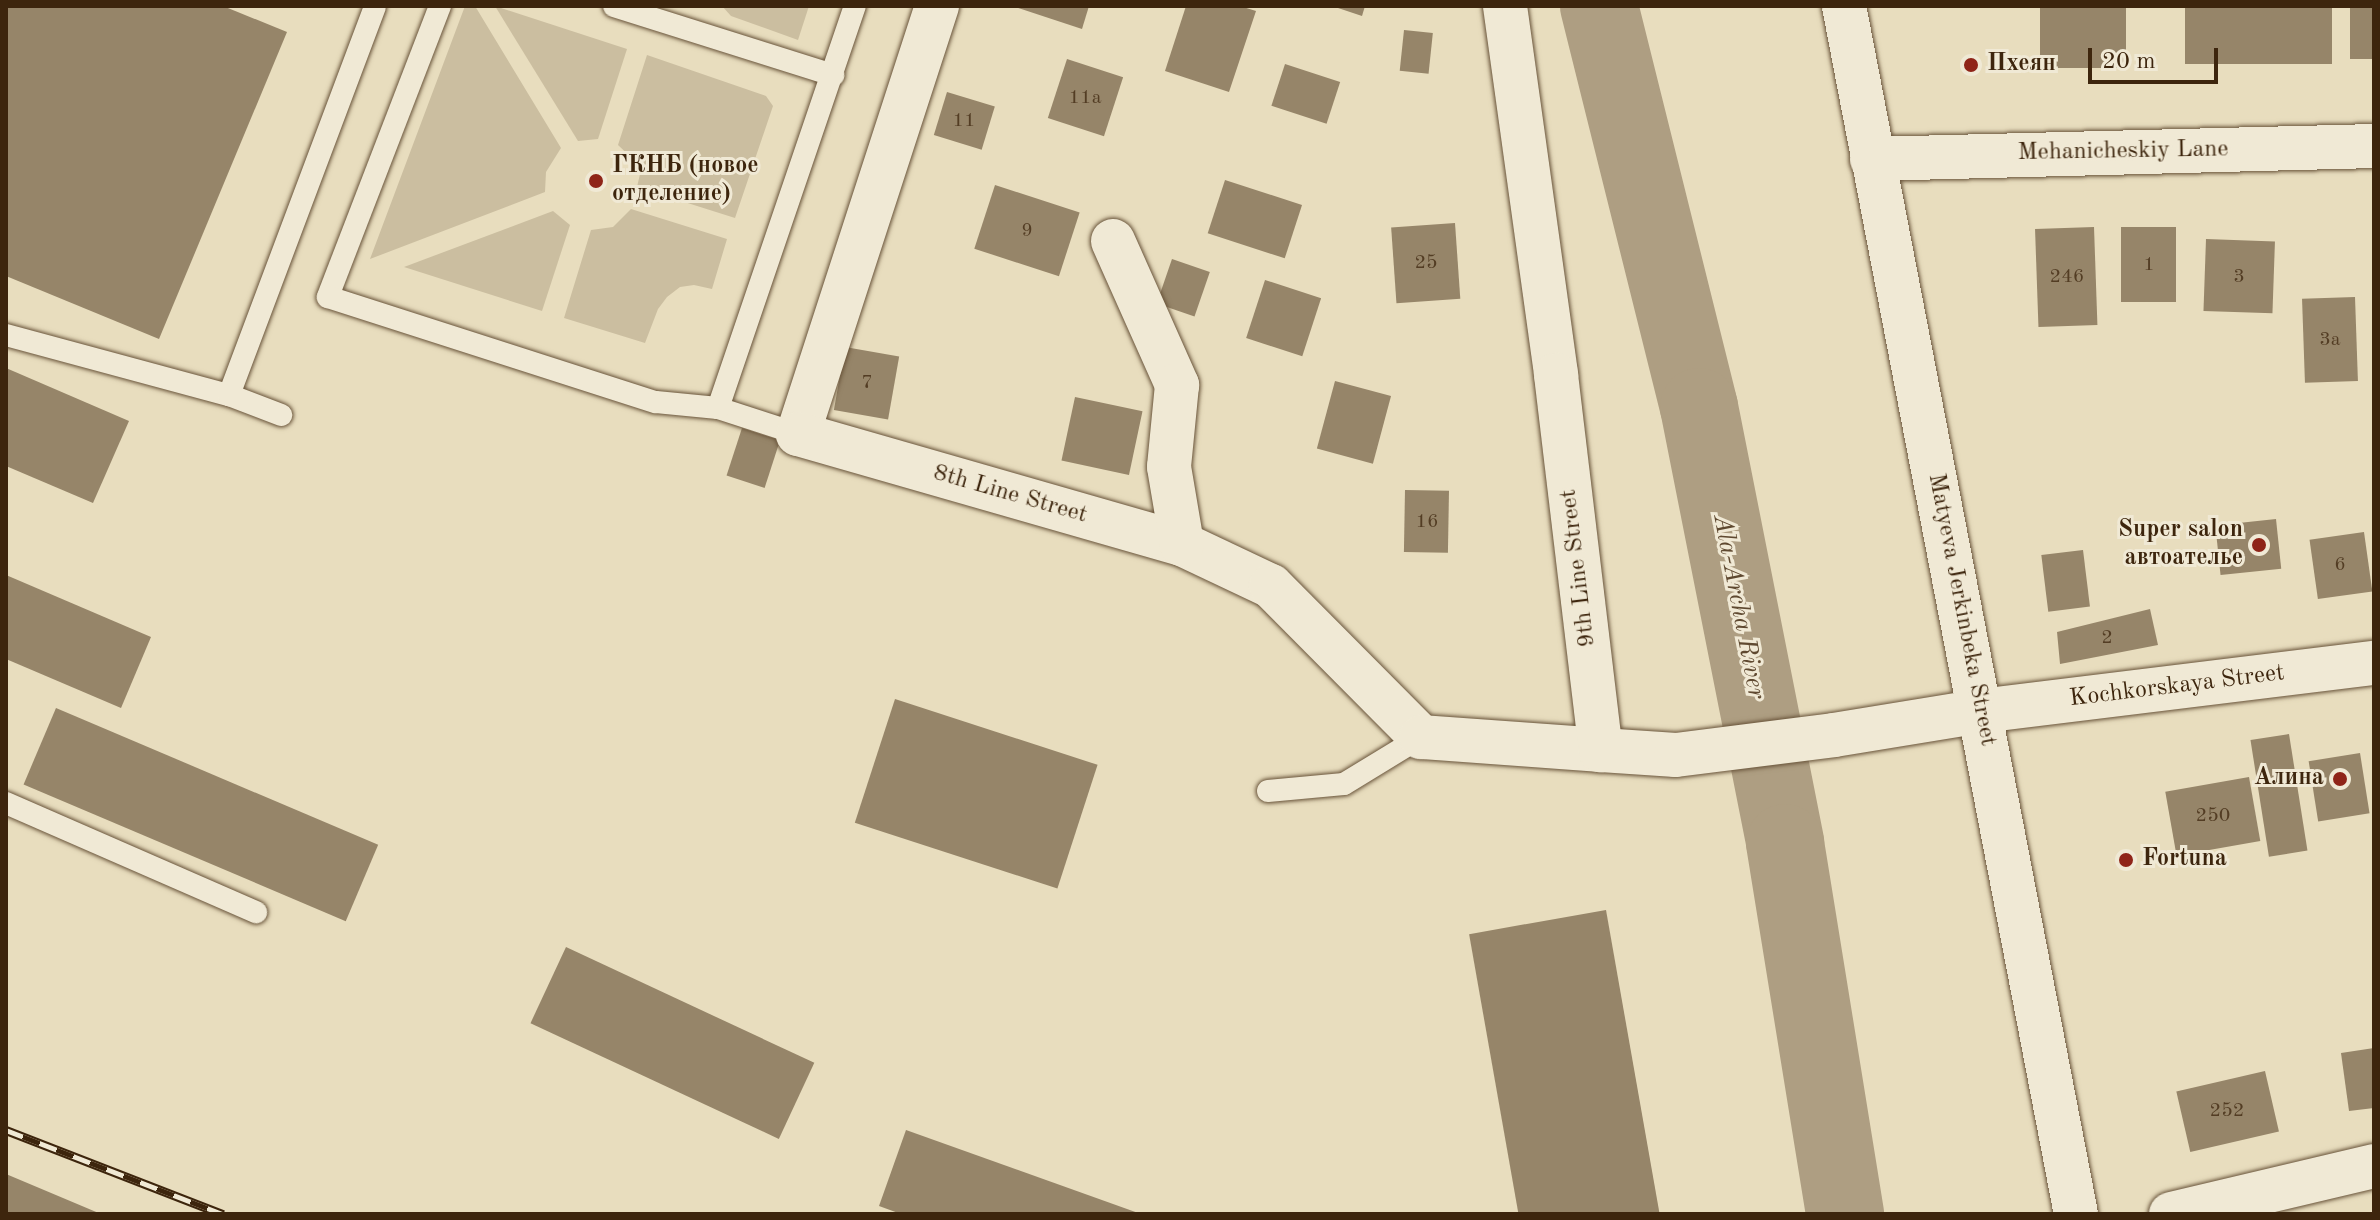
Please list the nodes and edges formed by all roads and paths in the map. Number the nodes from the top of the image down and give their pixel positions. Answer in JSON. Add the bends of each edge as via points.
{"nodes":[{"id":1,"x":375,"y":6,"type":"edge"},
{"id":2,"x":440,"y":6,"type":"edge"},
{"id":3,"x":614,"y":6,"type":"edge"},
{"id":4,"x":855,"y":6,"type":"edge"},
{"id":5,"x":937,"y":6,"type":"edge"},
{"id":6,"x":1505,"y":6,"type":"edge"},
{"id":7,"x":1844,"y":6,"type":"edge"},
{"id":8,"x":686,"y":17,"type":"edge"},
{"id":9,"x":833,"y":75,"type":"junction"},
{"id":10,"x":2374,"y":146,"type":"edge"},
{"id":11,"x":1872,"y":159,"type":"junction"},
{"id":12,"x":1113,"y":241,"type":"dead end"},
{"id":13,"x":6,"y":335,"type":"edge"},
{"id":14,"x":229,"y":395,"type":"junction"},
{"id":15,"x":718,"y":408,"type":"junction"},
{"id":16,"x":281,"y":415,"type":"dead end"},
{"id":17,"x":798,"y":434,"type":"junction"},
{"id":18,"x":1182,"y":544,"type":"junction"},
{"id":19,"x":2374,"y":663,"type":"edge"},
{"id":20,"x":1981,"y":711,"type":"junction"},
{"id":21,"x":1421,"y":737,"type":"junction"},
{"id":22,"x":1601,"y":750,"type":"junction"},
{"id":23,"x":1268,"y":791,"type":"dead end"},
{"id":24,"x":6,"y":803,"type":"edge"},
{"id":25,"x":256,"y":912,"type":"dead end"},
{"id":26,"x":2374,"y":1166,"type":"edge"},
{"id":27,"x":2076,"y":1214,"type":"edge"},
{"id":28,"x":2171,"y":1214,"type":"edge"}],
"edges":[{"from":1,"to":14,"type":"lane"},
{"from":2,"to":15,"type":"lane","via":[[328,297],[656,402]]},
{"from":3,"to":8,"type":"lane"},
{"from":4,"to":9,"type":"lane"},
{"from":5,"to":17,"type":"street"},
{"from":6,"to":22,"type":"street","name":"9th Line Street"},
{"from":7,"to":11,"type":"street","name":"Matyeva Jerkinbeka Street"},
{"from":8,"to":9,"type":"lane"},
{"from":9,"to":15,"type":"lane"},
{"from":10,"to":11,"type":"street","name":"Mehanicheskiy Lane"},
{"from":11,"to":20,"type":"street","name":"Matyeva Jerkinbeka Street"},
{"from":12,"to":18,"type":"street","via":[[1177,385],[1169,467]]},
{"from":13,"to":14,"type":"lane"},
{"from":14,"to":16,"type":"lane"},
{"from":15,"to":17,"type":"lane"},
{"from":17,"to":18,"type":"street","name":"8th Line Street"},
{"from":18,"to":21,"type":"street","name":"8th Line Street","via":[[1271,586]]},
{"from":19,"to":20,"type":"street","name":"Kochkorskaya Street"},
{"from":20,"to":22,"type":"street","via":[[1676,755]]},
{"from":20,"to":27,"type":"street","name":"Matyeva Jerkinbeka Street"},
{"from":21,"to":22,"type":"street"},
{"from":21,"to":23,"type":"lane","via":[[1344,784]]},
{"from":24,"to":25,"type":"lane"},
{"from":26,"to":28,"type":"street"}]}
